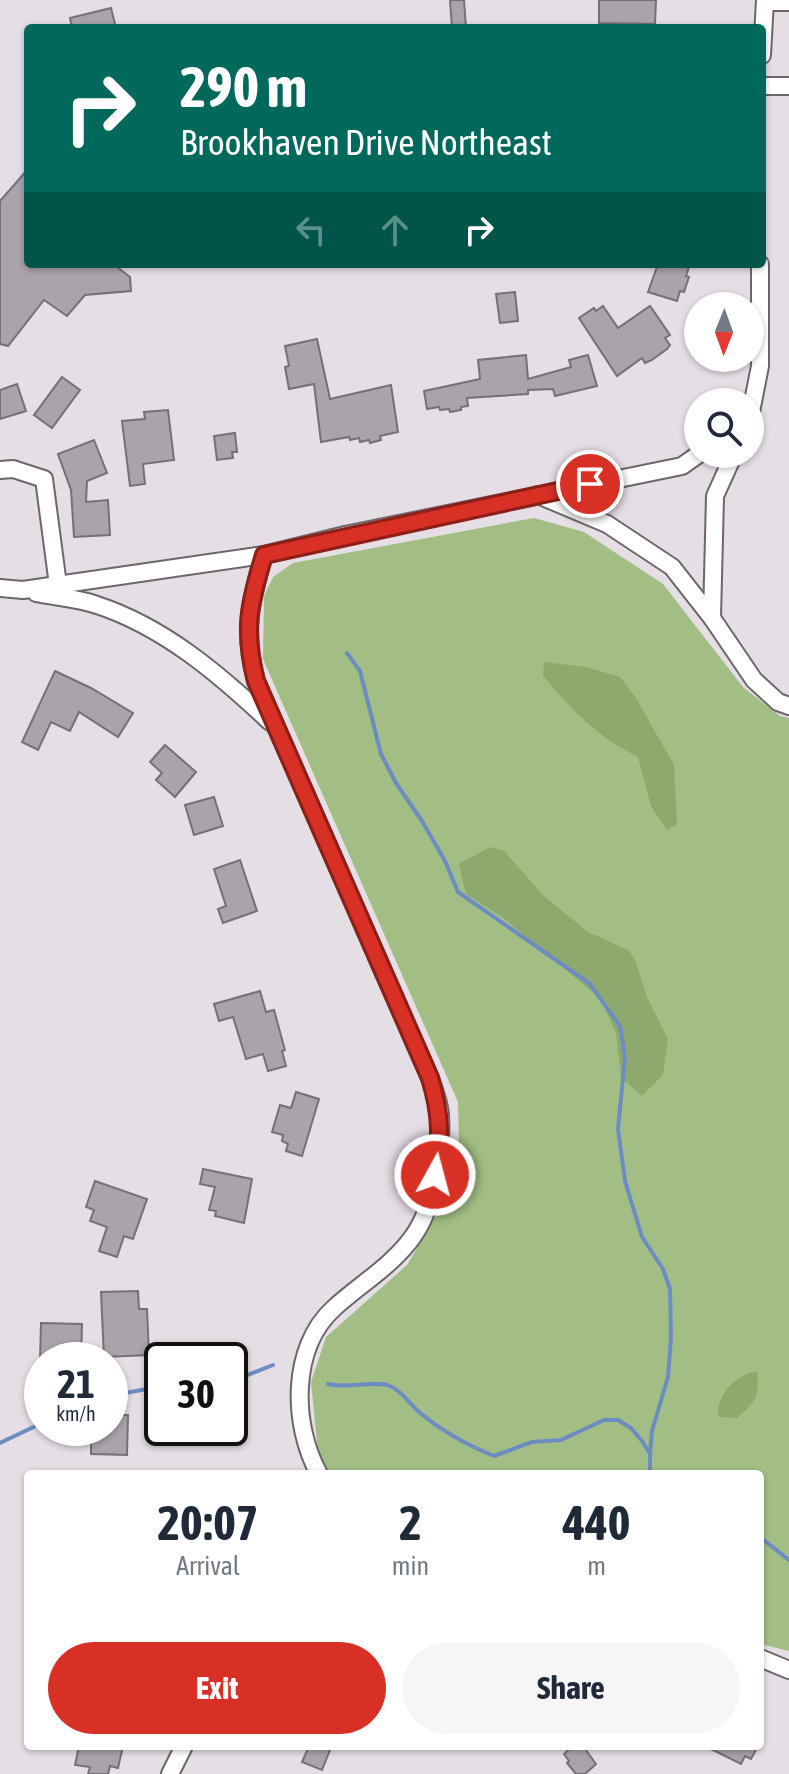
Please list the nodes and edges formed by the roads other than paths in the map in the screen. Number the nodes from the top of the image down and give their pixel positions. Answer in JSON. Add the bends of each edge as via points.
{"nodes":[{"id":1,"x":765,"y":1,"type":"edge"},
{"id":2,"x":789,"y":2,"type":"edge"},
{"id":3,"x":764,"y":24,"type":"edge"},
{"id":4,"x":766,"y":86,"type":"edge"},
{"id":5,"x":789,"y":86,"type":"edge"},
{"id":6,"x":760,"y":268,"type":"edge"},
{"id":7,"x":756,"y":388,"type":"edge"},
{"id":8,"x":684,"y":465,"type":"edge"},
{"id":9,"x":728,"y":468,"type":"edge"},
{"id":10,"x":0,"y":470,"type":"edge"},
{"id":11,"x":538,"y":495,"type":"junction"},
{"id":12,"x":264,"y":555,"type":"junction"},
{"id":13,"x":58,"y":585,"type":"junction"},
{"id":14,"x":0,"y":588,"type":"edge"},
{"id":15,"x":23,"y":590,"type":"junction"},
{"id":16,"x":712,"y":618,"type":"junction"},
{"id":17,"x":789,"y":706,"type":"edge"},
{"id":18,"x":274,"y":726,"type":"junction"},
{"id":19,"x":317,"y":1470,"type":"edge"},
{"id":20,"x":764,"y":1660,"type":"edge"},
{"id":21,"x":789,"y":1670,"type":"edge"},
{"id":22,"x":182,"y":1750,"type":"edge"},
{"id":23,"x":170,"y":1774,"type":"edge"}],
"edges":[{"from":1,"to":2,"type":"street"},
{"from":1,"to":3,"type":"street"},
{"from":4,"to":5,"type":"street"},
{"from":6,"to":7,"type":"street"},
{"from":8,"to":11,"type":"street"},
{"from":9,"to":16,"type":"street","via":[[715,496]]},
{"from":10,"to":13,"type":"street","via":[[44,479]]},
{"from":11,"to":12,"type":"street"},
{"from":11,"to":16,"type":"street","via":[[607,524],[672,567]]},
{"from":12,"to":13,"type":"street"},
{"from":12,"to":18,"type":"street","via":[[250,602],[248,637],[256,681]]},
{"from":13,"to":15,"type":"street"},
{"from":14,"to":15,"type":"street"},
{"from":15,"to":18,"type":"street","via":[[95,604],[150,627],[233,687]]},
{"from":16,"to":17,"type":"street","via":[[754,680]]},
{"from":18,"to":19,"type":"street","via":[[425,1065],[439,1110],[440,1144],[426,1212],[409,1242],[332,1309],[312,1338],[299,1399]]},
{"from":20,"to":21,"type":"street"},
{"from":22,"to":23,"type":"street"}]}
